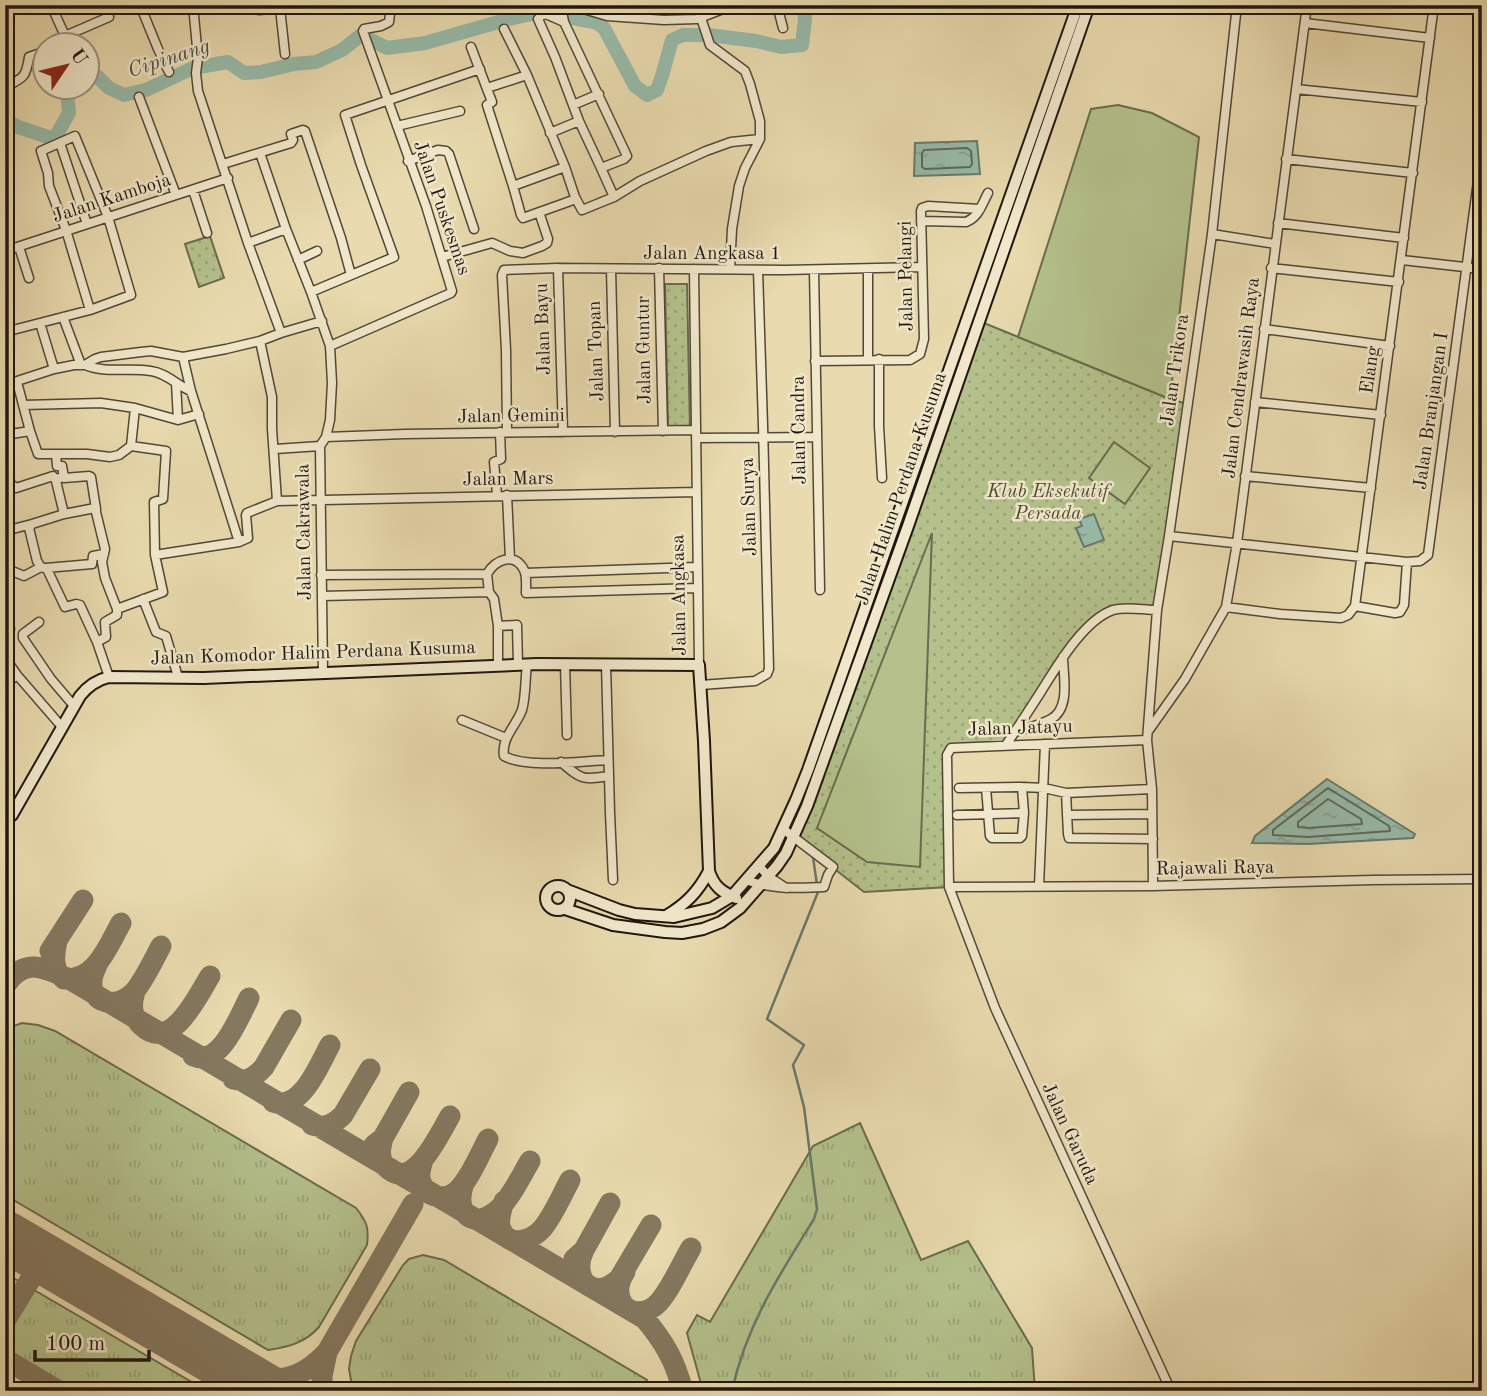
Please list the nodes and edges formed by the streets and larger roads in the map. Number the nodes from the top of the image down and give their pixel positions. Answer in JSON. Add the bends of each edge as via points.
{"nodes":[{"id":1,"x":51,"y":5,"type":"edge"},
{"id":2,"x":103,"y":5,"type":"edge"},
{"id":3,"x":140,"y":5,"type":"edge"},
{"id":4,"x":193,"y":5,"type":"edge"},
{"id":5,"x":258,"y":5,"type":"edge"},
{"id":6,"x":363,"y":5,"type":"edge"},
{"id":7,"x":391,"y":5,"type":"edge"},
{"id":8,"x":513,"y":5,"type":"edge"},
{"id":9,"x":528,"y":5,"type":"edge"},
{"id":10,"x":733,"y":5,"type":"edge"},
{"id":11,"x":777,"y":5,"type":"edge"},
{"id":12,"x":1078,"y":5,"type":"edge"},
{"id":13,"x":1088,"y":5,"type":"edge"},
{"id":14,"x":1237,"y":5,"type":"edge"},
{"id":15,"x":1307,"y":5,"type":"edge"},
{"id":16,"x":1434,"y":5,"type":"edge"},
{"id":17,"x":317,"y":6,"type":"edge"},
{"id":18,"x":564,"y":6,"type":"edge"},
{"id":19,"x":280,"y":8,"type":"junction"},
{"id":20,"x":701,"y":20,"type":"junction"},
{"id":21,"x":564,"y":21,"type":"junction"},
{"id":22,"x":1305,"y":23,"type":"junction"},
{"id":23,"x":783,"y":28,"type":"dead end"},
{"id":24,"x":505,"y":29,"type":"dead end"},
{"id":25,"x":63,"y":32,"type":"edge"},
{"id":26,"x":74,"y":32,"type":"edge"},
{"id":27,"x":1430,"y":38,"type":"junction"},
{"id":28,"x":471,"y":47,"type":"dead end"},
{"id":29,"x":285,"y":54,"type":"dead end"},
{"id":30,"x":32,"y":56,"type":"edge"},
{"id":31,"x":480,"y":69,"type":"junction"},
{"id":32,"x":169,"y":72,"type":"dead end"},
{"id":33,"x":527,"y":75,"type":"junction"},
{"id":34,"x":5,"y":87,"type":"edge"},
{"id":35,"x":487,"y":88,"type":"junction"},
{"id":36,"x":1296,"y":89,"type":"junction"},
{"id":37,"x":599,"y":93,"type":"junction"},
{"id":38,"x":139,"y":97,"type":"dead end"},
{"id":39,"x":388,"y":101,"type":"junction"},
{"id":40,"x":1422,"y":102,"type":"junction"},
{"id":41,"x":573,"y":105,"type":"junction"},
{"id":42,"x":460,"y":111,"type":"dead end"},
{"id":43,"x":579,"y":121,"type":"junction"},
{"id":44,"x":397,"y":126,"type":"junction"},
{"id":45,"x":550,"y":133,"type":"junction"},
{"id":46,"x":760,"y":139,"type":"junction"},
{"id":47,"x":60,"y":143,"type":"junction"},
{"id":48,"x":1482,"y":151,"type":"edge"},
{"id":49,"x":260,"y":153,"type":"junction"},
{"id":50,"x":1286,"y":159,"type":"junction"},
{"id":51,"x":408,"y":161,"type":"junction"},
{"id":52,"x":223,"y":164,"type":"junction"},
{"id":53,"x":565,"y":167,"type":"junction"},
{"id":54,"x":601,"y":167,"type":"junction"},
{"id":55,"x":1413,"y":173,"type":"junction"},
{"id":56,"x":228,"y":178,"type":"junction"},
{"id":57,"x":513,"y":187,"type":"junction"},
{"id":58,"x":193,"y":190,"type":"junction"},
{"id":59,"x":988,"y":193,"type":"dead end"},
{"id":60,"x":176,"y":195,"type":"junction"},
{"id":61,"x":614,"y":197,"type":"junction"},
{"id":62,"x":576,"y":199,"type":"junction"},
{"id":63,"x":947,"y":207,"type":"junction"},
{"id":64,"x":980,"y":209,"type":"junction"},
{"id":65,"x":539,"y":212,"type":"junction"},
{"id":66,"x":108,"y":217,"type":"junction"},
{"id":67,"x":921,"y":221,"type":"junction"},
{"id":68,"x":945,"y":221,"type":"junction"},
{"id":69,"x":1278,"y":223,"type":"junction"},
{"id":70,"x":87,"y":224,"type":"junction"},
{"id":71,"x":286,"y":229,"type":"junction"},
{"id":72,"x":474,"y":229,"type":"dead end"},
{"id":73,"x":66,"y":230,"type":"junction"},
{"id":74,"x":207,"y":233,"type":"dead end"},
{"id":75,"x":1212,"y":234,"type":"junction"},
{"id":76,"x":1404,"y":238,"type":"junction"},
{"id":77,"x":248,"y":243,"type":"junction"},
{"id":78,"x":1275,"y":244,"type":"junction"},
{"id":79,"x":19,"y":247,"type":"junction"},
{"id":80,"x":5,"y":251,"type":"edge"},
{"id":81,"x":317,"y":251,"type":"dead end"},
{"id":82,"x":442,"y":257,"type":"junction"},
{"id":83,"x":298,"y":260,"type":"junction"},
{"id":84,"x":1402,"y":260,"type":"junction"},
{"id":85,"x":922,"y":267,"type":"junction"},
{"id":86,"x":1467,"y":267,"type":"junction"},
{"id":87,"x":558,"y":268,"type":"junction"},
{"id":88,"x":659,"y":268,"type":"junction"},
{"id":89,"x":868,"y":268,"type":"junction"},
{"id":90,"x":1271,"y":268,"type":"junction"},
{"id":91,"x":611,"y":269,"type":"junction"},
{"id":92,"x":695,"y":269,"type":"junction"},
{"id":93,"x":730,"y":269,"type":"junction"},
{"id":94,"x":1482,"y":269,"type":"edge"},
{"id":95,"x":758,"y":270,"type":"junction"},
{"id":96,"x":814,"y":270,"type":"junction"},
{"id":97,"x":351,"y":275,"type":"junction"},
{"id":98,"x":29,"y":278,"type":"dead end"},
{"id":99,"x":1399,"y":282,"type":"junction"},
{"id":100,"x":311,"y":292,"type":"junction"},
{"id":101,"x":90,"y":310,"type":"junction"},
{"id":102,"x":63,"y":317,"type":"junction"},
{"id":103,"x":322,"y":321,"type":"junction"},
{"id":104,"x":40,"y":323,"type":"junction"},
{"id":105,"x":1264,"y":330,"type":"junction"},
{"id":106,"x":5,"y":332,"type":"edge"},
{"id":107,"x":281,"y":333,"type":"junction"},
{"id":108,"x":260,"y":341,"type":"junction"},
{"id":109,"x":1390,"y":345,"type":"junction"},
{"id":110,"x":330,"y":346,"type":"junction"},
{"id":111,"x":183,"y":357,"type":"junction"},
{"id":112,"x":868,"y":359,"type":"junction"},
{"id":113,"x":879,"y":359,"type":"junction"},
{"id":114,"x":815,"y":361,"type":"junction"},
{"id":115,"x":83,"y":365,"type":"junction"},
{"id":116,"x":54,"y":369,"type":"junction"},
{"id":117,"x":17,"y":382,"type":"junction"},
{"id":118,"x":176,"y":383,"type":"junction"},
{"id":119,"x":5,"y":385,"type":"edge"},
{"id":120,"x":191,"y":391,"type":"junction"},
{"id":121,"x":1255,"y":402,"type":"junction"},
{"id":122,"x":23,"y":405,"type":"junction"},
{"id":123,"x":135,"y":408,"type":"junction"},
{"id":124,"x":199,"y":414,"type":"junction"},
{"id":125,"x":1381,"y":415,"type":"junction"},
{"id":126,"x":178,"y":420,"type":"junction"},
{"id":127,"x":30,"y":431,"type":"junction"},
{"id":128,"x":663,"y":431,"type":"junction"},
{"id":129,"x":503,"y":432,"type":"junction"},
{"id":130,"x":563,"y":432,"type":"junction"},
{"id":131,"x":615,"y":432,"type":"junction"},
{"id":132,"x":696,"y":434,"type":"junction"},
{"id":133,"x":5,"y":435,"type":"edge"},
{"id":134,"x":817,"y":436,"type":"junction"},
{"id":135,"x":326,"y":437,"type":"junction"},
{"id":136,"x":764,"y":437,"type":"junction"},
{"id":137,"x":131,"y":446,"type":"junction"},
{"id":138,"x":320,"y":446,"type":"junction"},
{"id":139,"x":275,"y":449,"type":"junction"},
{"id":140,"x":56,"y":454,"type":"junction"},
{"id":141,"x":1245,"y":476,"type":"junction"},
{"id":142,"x":882,"y":478,"type":"dead end"},
{"id":143,"x":60,"y":479,"type":"junction"},
{"id":144,"x":5,"y":485,"type":"edge"},
{"id":145,"x":1371,"y":488,"type":"junction"},
{"id":146,"x":696,"y":492,"type":"junction"},
{"id":147,"x":502,"y":495,"type":"junction"},
{"id":148,"x":320,"y":500,"type":"junction"},
{"id":149,"x":277,"y":501,"type":"junction"},
{"id":150,"x":96,"y":509,"type":"junction"},
{"id":151,"x":64,"y":514,"type":"junction"},
{"id":152,"x":32,"y":524,"type":"junction"},
{"id":153,"x":5,"y":531,"type":"edge"},
{"id":154,"x":1169,"y":536,"type":"junction"},
{"id":155,"x":239,"y":542,"type":"junction"},
{"id":156,"x":1237,"y":543,"type":"junction"},
{"id":157,"x":104,"y":554,"type":"junction"},
{"id":158,"x":155,"y":555,"type":"junction"},
{"id":159,"x":1362,"y":558,"type":"junction"},
{"id":160,"x":510,"y":559,"type":"junction"},
{"id":161,"x":1407,"y":562,"type":"junction"},
{"id":162,"x":5,"y":568,"type":"edge"},
{"id":163,"x":43,"y":568,"type":"junction"},
{"id":164,"x":697,"y":568,"type":"junction"},
{"id":165,"x":487,"y":573,"type":"junction"},
{"id":166,"x":525,"y":573,"type":"junction"},
{"id":167,"x":321,"y":575,"type":"junction"},
{"id":168,"x":698,"y":587,"type":"junction"},
{"id":169,"x":820,"y":590,"type":"dead end"},
{"id":170,"x":489,"y":592,"type":"junction"},
{"id":171,"x":321,"y":596,"type":"junction"},
{"id":172,"x":144,"y":599,"type":"junction"},
{"id":173,"x":1355,"y":606,"type":"junction"},
{"id":174,"x":1226,"y":607,"type":"junction"},
{"id":175,"x":117,"y":609,"type":"junction"},
{"id":176,"x":1157,"y":611,"type":"junction"},
{"id":177,"x":39,"y":622,"type":"dead end"},
{"id":178,"x":498,"y":626,"type":"junction"},
{"id":179,"x":97,"y":642,"type":"junction"},
{"id":180,"x":1062,"y":657,"type":"junction"},
{"id":181,"x":5,"y":659,"type":"edge"},
{"id":182,"x":565,"y":664,"type":"junction"},
{"id":183,"x":606,"y":664,"type":"junction"},
{"id":184,"x":522,"y":665,"type":"junction"},
{"id":185,"x":699,"y":665,"type":"junction"},
{"id":186,"x":498,"y":666,"type":"junction"},
{"id":187,"x":323,"y":673,"type":"junction"},
{"id":188,"x":17,"y":675,"type":"junction"},
{"id":189,"x":109,"y":677,"type":"junction"},
{"id":190,"x":178,"y":677,"type":"junction"},
{"id":191,"x":5,"y":684,"type":"edge"},
{"id":192,"x":701,"y":685,"type":"junction"},
{"id":193,"x":74,"y":706,"type":"junction"},
{"id":194,"x":462,"y":720,"type":"dead end"},
{"id":195,"x":62,"y":727,"type":"junction"},
{"id":196,"x":1015,"y":732,"type":"junction"},
{"id":197,"x":567,"y":735,"type":"dead end"},
{"id":198,"x":1147,"y":736,"type":"junction"},
{"id":199,"x":506,"y":738,"type":"junction"},
{"id":200,"x":1045,"y":744,"type":"junction"},
{"id":201,"x":1006,"y":745,"type":"junction"},
{"id":202,"x":608,"y":760,"type":"junction"},
{"id":203,"x":561,"y":762,"type":"junction"},
{"id":204,"x":609,"y":776,"type":"junction"},
{"id":205,"x":1022,"y":787,"type":"junction"},
{"id":206,"x":959,"y":788,"type":"dead end"},
{"id":207,"x":986,"y":788,"type":"junction"},
{"id":208,"x":1044,"y":788,"type":"junction"},
{"id":209,"x":1152,"y":789,"type":"junction"},
{"id":210,"x":1066,"y":793,"type":"junction"},
{"id":211,"x":1024,"y":813,"type":"junction"},
{"id":212,"x":988,"y":814,"type":"junction"},
{"id":213,"x":1152,"y":814,"type":"junction"},
{"id":214,"x":957,"y":815,"type":"dead end"},
{"id":215,"x":1067,"y":815,"type":"junction"},
{"id":216,"x":5,"y":820,"type":"edge"},
{"id":217,"x":783,"y":829,"type":"junction"},
{"id":218,"x":794,"y":838,"type":"junction"},
{"id":219,"x":1153,"y":839,"type":"junction"},
{"id":220,"x":759,"y":866,"type":"junction"},
{"id":221,"x":709,"y":872,"type":"junction"},
{"id":222,"x":768,"y":876,"type":"junction"},
{"id":223,"x":1482,"y":879,"type":"edge"},
{"id":224,"x":614,"y":880,"type":"dead end"},
{"id":225,"x":746,"y":880,"type":"junction"},
{"id":226,"x":760,"y":885,"type":"junction"},
{"id":227,"x":1039,"y":886,"type":"junction"},
{"id":228,"x":1153,"y":886,"type":"junction"},
{"id":229,"x":949,"y":887,"type":"junction"},
{"id":230,"x":786,"y":888,"type":"junction"},
{"id":231,"x":567,"y":890,"type":"junction"},
{"id":232,"x":732,"y":896,"type":"junction"},
{"id":233,"x":745,"y":902,"type":"junction"},
{"id":234,"x":565,"y":909,"type":"junction"},
{"id":235,"x":666,"y":916,"type":"junction"},
{"id":236,"x":1171,"y":1391,"type":"edge"}],
"edges":[{"from":1,"to":25,"type":"street"},
{"from":2,"to":26,"type":"street","via":[[108,17]]},
{"from":3,"to":32,"type":"street"},
{"from":4,"to":52,"type":"street","via":[[198,91]]},
{"from":5,"to":19,"type":"street","via":[[259,10]]},
{"from":6,"to":17,"type":"street"},
{"from":7,"to":39,"type":"street","name":"Jalan Puskesmas","via":[[389,22],[363,31]]},
{"from":8,"to":9,"type":"street"},
{"from":10,"to":20,"type":"street"},
{"from":11,"to":23,"type":"street"},
{"from":12,"to":217,"type":"street","name":"Jalan Halim Perdana Kusuma","via":[[808,770]]},
{"from":13,"to":218,"type":"street","name":"Jalan Halim Perdana Kusuma","via":[[948,414]]},
{"from":14,"to":75,"type":"street","name":"Jalan Trikora"},
{"from":15,"to":22,"type":"street","name":"Jalan Cendrawasih Raya"},
{"from":16,"to":27,"type":"street","name":"Elang"},
{"from":17,"to":19,"type":"street"},
{"from":18,"to":20,"type":"street","via":[[626,18]]},
{"from":18,"to":21,"type":"street"},
{"from":19,"to":29,"type":"street"},
{"from":20,"to":46,"type":"street","via":[[714,50],[745,71],[760,121]]},
{"from":21,"to":37,"type":"street"},
{"from":21,"to":41,"type":"street","via":[[546,14],[538,19]]},
{"from":22,"to":27,"type":"street"},
{"from":22,"to":36,"type":"street","name":"Jalan Cendrawasih Raya"},
{"from":24,"to":33,"type":"street"},
{"from":27,"to":40,"type":"street","name":"Elang"},
{"from":28,"to":31,"type":"street"},
{"from":30,"to":34,"type":"street","via":[[27,73]]},
{"from":31,"to":35,"type":"street"},
{"from":31,"to":39,"type":"street"},
{"from":33,"to":35,"type":"street"},
{"from":33,"to":45,"type":"street"},
{"from":35,"to":57,"type":"street","via":[[492,102],[487,105]]},
{"from":36,"to":40,"type":"street"},
{"from":36,"to":50,"type":"street","name":"Jalan Cendrawasih Raya"},
{"from":37,"to":41,"type":"street"},
{"from":37,"to":54,"type":"street","via":[[627,156]]},
{"from":38,"to":60,"type":"street"},
{"from":39,"to":44,"type":"street","name":"Jalan Puskesmas"},
{"from":39,"to":97,"type":"street","via":[[344,117],[394,256]]},
{"from":40,"to":55,"type":"street","name":"Elang"},
{"from":41,"to":43,"type":"street"},
{"from":42,"to":44,"type":"street"},
{"from":43,"to":45,"type":"street"},
{"from":43,"to":54,"type":"street"},
{"from":44,"to":51,"type":"street","name":"Jalan Puskesmas"},
{"from":45,"to":53,"type":"street"},
{"from":46,"to":61,"type":"street","via":[[706,151]]},
{"from":46,"to":93,"type":"street","via":[[739,186]]},
{"from":47,"to":66,"type":"street","via":[[75,136]]},
{"from":47,"to":70,"type":"street"},
{"from":47,"to":73,"type":"street","via":[[41,151]]},
{"from":48,"to":86,"type":"street","name":"Jalan Branjangan I"},
{"from":49,"to":52,"type":"street"},
{"from":49,"to":71,"type":"street","name":"Jalan Cakrawala"},
{"from":49,"to":97,"type":"street","via":[[293,142],[291,134],[305,131]]},
{"from":50,"to":55,"type":"street"},
{"from":50,"to":69,"type":"street","name":"Jalan Cendrawasih Raya"},
{"from":51,"to":72,"type":"street","via":[[446,150]]},
{"from":51,"to":82,"type":"street","name":"Jalan Puskesmas"},
{"from":52,"to":56,"type":"street"},
{"from":53,"to":57,"type":"street"},
{"from":53,"to":62,"type":"street"},
{"from":54,"to":61,"type":"street"},
{"from":55,"to":76,"type":"street","name":"Elang"},
{"from":56,"to":58,"type":"street","name":"Jalan Kamboja"},
{"from":56,"to":77,"type":"street"},
{"from":57,"to":65,"type":"street","via":[[522,218]]},
{"from":58,"to":60,"type":"street","name":"Jalan Kamboja"},
{"from":58,"to":74,"type":"street"},
{"from":59,"to":64,"type":"street"},
{"from":60,"to":66,"type":"street","name":"Jalan Kamboja"},
{"from":61,"to":62,"type":"street","via":[[582,210]]},
{"from":62,"to":65,"type":"street"},
{"from":63,"to":64,"type":"street","name":"Jalan Pelangi"},
{"from":63,"to":67,"type":"street","name":"Jalan Pelangi","via":[[925,207]]},
{"from":63,"to":68,"type":"street"},
{"from":64,"to":68,"type":"street","via":[[966,222]]},
{"from":65,"to":82,"type":"street","via":[[548,239],[542,246],[523,253],[492,243]]},
{"from":66,"to":70,"type":"street","name":"Jalan Kamboja"},
{"from":66,"to":101,"type":"street","via":[[131,295]]},
{"from":67,"to":68,"type":"street"},
{"from":67,"to":85,"type":"street","name":"Jalan Pelangi"},
{"from":69,"to":76,"type":"street"},
{"from":69,"to":78,"type":"street","name":"Jalan Cendrawasih Raya"},
{"from":70,"to":73,"type":"street","name":"Jalan Kamboja"},
{"from":71,"to":77,"type":"street"},
{"from":71,"to":83,"type":"street","name":"Jalan Cakrawala"},
{"from":73,"to":79,"type":"street","name":"Jalan Kamboja"},
{"from":73,"to":101,"type":"street"},
{"from":75,"to":78,"type":"street"},
{"from":75,"to":154,"type":"street","name":"Jalan Trikora"},
{"from":76,"to":84,"type":"street","name":"Elang"},
{"from":77,"to":107,"type":"street"},
{"from":78,"to":90,"type":"street","name":"Jalan Cendrawasih Raya"},
{"from":79,"to":80,"type":"street","name":"Jalan Kamboja"},
{"from":79,"to":98,"type":"street"},
{"from":81,"to":83,"type":"street"},
{"from":82,"to":110,"type":"street","name":"Jalan Puskesmas","via":[[451,293]]},
{"from":83,"to":100,"type":"street","name":"Jalan Cakrawala"},
{"from":84,"to":86,"type":"street"},
{"from":84,"to":99,"type":"street","name":"Elang"},
{"from":85,"to":89,"type":"street","name":"Jalan Angkasa 1"},
{"from":85,"to":113,"type":"street","name":"Jalan Pelangi","via":[[924,339],[920,354],[910,359]]},
{"from":86,"to":94,"type":"street"},
{"from":86,"to":161,"type":"street","name":"Jalan Branjangan I","via":[[1429,553],[1420,561]]},
{"from":87,"to":91,"type":"street","name":"Jalan Angkasa 1"},
{"from":87,"to":129,"type":"street","name":"Jalan Angkasa 1","via":[[502,272]]},
{"from":87,"to":130,"type":"street","name":"Jalan Bayu"},
{"from":88,"to":91,"type":"street","name":"Jalan Angkasa 1"},
{"from":88,"to":92,"type":"street","name":"Jalan Angkasa 1"},
{"from":88,"to":128,"type":"street","name":"Jalan Guntur"},
{"from":89,"to":96,"type":"street","name":"Jalan Angkasa 1"},
{"from":89,"to":112,"type":"street"},
{"from":90,"to":99,"type":"street"},
{"from":90,"to":105,"type":"street","name":"Jalan Cendrawasih Raya"},
{"from":91,"to":131,"type":"street","name":"Jalan Topan"},
{"from":92,"to":93,"type":"street","name":"Jalan Angkasa 1"},
{"from":92,"to":132,"type":"street","name":"Jalan Angkasa"},
{"from":93,"to":95,"type":"street","name":"Jalan Angkasa 1"},
{"from":95,"to":96,"type":"street","name":"Jalan Angkasa 1"},
{"from":95,"to":136,"type":"street","name":"Jalan Surya"},
{"from":96,"to":114,"type":"street","name":"Jalan Candra"},
{"from":97,"to":100,"type":"street"},
{"from":99,"to":109,"type":"street","name":"Elang"},
{"from":100,"to":103,"type":"street","name":"Jalan Cakrawala"},
{"from":101,"to":102,"type":"street"},
{"from":102,"to":104,"type":"street"},
{"from":102,"to":115,"type":"street"},
{"from":103,"to":107,"type":"street"},
{"from":103,"to":110,"type":"street","name":"Jalan Cakrawala"},
{"from":104,"to":106,"type":"street"},
{"from":104,"to":116,"type":"street"},
{"from":105,"to":109,"type":"street"},
{"from":105,"to":121,"type":"street","name":"Jalan Cendrawasih Raya"},
{"from":107,"to":108,"type":"street"},
{"from":108,"to":111,"type":"street"},
{"from":108,"to":139,"type":"street","via":[[272,397]]},
{"from":109,"to":125,"type":"street","name":"Elang"},
{"from":110,"to":135,"type":"street","name":"Jalan Cakrawala","via":[[332,383]]},
{"from":111,"to":115,"type":"street","via":[[141,352],[98,358]]},
{"from":111,"to":120,"type":"street"},
{"from":112,"to":113,"type":"street","name":"Jalan Pelangi"},
{"from":112,"to":114,"type":"street","name":"Jalan Pelangi"},
{"from":113,"to":142,"type":"street"},
{"from":114,"to":134,"type":"street","name":"Jalan Candra"},
{"from":115,"to":116,"type":"street"},
{"from":115,"to":118,"type":"street","via":[[152,371]]},
{"from":116,"to":117,"type":"street"},
{"from":117,"to":119,"type":"street"},
{"from":117,"to":122,"type":"street"},
{"from":118,"to":120,"type":"street"},
{"from":118,"to":126,"type":"street"},
{"from":120,"to":124,"type":"street"},
{"from":121,"to":125,"type":"street"},
{"from":121,"to":141,"type":"street","name":"Jalan Cendrawasih Raya"},
{"from":122,"to":123,"type":"street","via":[[101,402]]},
{"from":122,"to":127,"type":"street"},
{"from":123,"to":126,"type":"street"},
{"from":123,"to":137,"type":"street"},
{"from":124,"to":126,"type":"street"},
{"from":124,"to":155,"type":"street"},
{"from":125,"to":145,"type":"street","name":"Elang"},
{"from":127,"to":133,"type":"street"},
{"from":127,"to":140,"type":"street","via":[[37,454]]},
{"from":128,"to":131,"type":"street","name":"Jalan Gemini"},
{"from":128,"to":132,"type":"street","name":"Jalan Gemini"},
{"from":129,"to":130,"type":"street","name":"Jalan Gemini"},
{"from":129,"to":135,"type":"street","name":"Jalan Gemini"},
{"from":129,"to":147,"type":"street","via":[[501,459],[494,462]]},
{"from":130,"to":131,"type":"street","name":"Jalan Gemini"},
{"from":132,"to":136,"type":"street","name":"Jalan Gemini"},
{"from":132,"to":146,"type":"street","name":"Jalan Angkasa"},
{"from":134,"to":136,"type":"street","name":"Jalan Gemini"},
{"from":134,"to":169,"type":"street","name":"Jalan Candra"},
{"from":135,"to":138,"type":"street","name":"Jalan Cakrawala"},
{"from":136,"to":192,"type":"street","name":"Jalan Surya","via":[[769,669],[755,681]]},
{"from":137,"to":140,"type":"street","via":[[110,457]]},
{"from":137,"to":158,"type":"street","via":[[166,451],[163,499],[154,502]]},
{"from":138,"to":139,"type":"street"},
{"from":138,"to":148,"type":"street","name":"Jalan Cakrawala"},
{"from":139,"to":149,"type":"street"},
{"from":140,"to":143,"type":"street"},
{"from":141,"to":145,"type":"street"},
{"from":141,"to":156,"type":"street","name":"Jalan Cendrawasih Raya"},
{"from":143,"to":144,"type":"street","via":[[53,476],[16,488]]},
{"from":143,"to":150,"type":"street","via":[[89,476]]},
{"from":143,"to":151,"type":"street"},
{"from":145,"to":159,"type":"street","name":"Elang"},
{"from":146,"to":147,"type":"street","name":"Jalan Mars"},
{"from":146,"to":164,"type":"street","name":"Jalan Angkasa"},
{"from":147,"to":148,"type":"street","name":"Jalan Mars"},
{"from":147,"to":160,"type":"street"},
{"from":148,"to":149,"type":"street","name":"Jalan Mars"},
{"from":148,"to":167,"type":"street","name":"Jalan Cakrawala"},
{"from":149,"to":155,"type":"street","via":[[247,513],[249,537]]},
{"from":150,"to":151,"type":"street"},
{"from":150,"to":157,"type":"street"},
{"from":151,"to":152,"type":"street"},
{"from":152,"to":153,"type":"street"},
{"from":152,"to":163,"type":"street","via":[[29,528],[37,561]]},
{"from":154,"to":156,"type":"street"},
{"from":154,"to":176,"type":"street","name":"Jalan Trikora"},
{"from":155,"to":158,"type":"street"},
{"from":156,"to":159,"type":"street"},
{"from":156,"to":174,"type":"street","name":"Jalan Cendrawasih Raya"},
{"from":157,"to":163,"type":"street","via":[[93,556],[92,564]]},
{"from":157,"to":175,"type":"street","via":[[105,578]]},
{"from":158,"to":172,"type":"street","via":[[163,592]]},
{"from":159,"to":161,"type":"street"},
{"from":159,"to":173,"type":"street","name":"Elang"},
{"from":160,"to":165,"type":"street","via":[[496,562]]},
{"from":160,"to":166,"type":"street"},
{"from":161,"to":173,"type":"street","via":[[1400,612]]},
{"from":162,"to":163,"type":"street","via":[[24,576]]},
{"from":163,"to":179,"type":"street","via":[[65,607],[80,605]]},
{"from":164,"to":166,"type":"street"},
{"from":164,"to":168,"type":"street","name":"Jalan Angkasa"},
{"from":165,"to":167,"type":"street"},
{"from":165,"to":170,"type":"street"},
{"from":166,"to":168,"type":"street","via":[[526,593]]},
{"from":167,"to":171,"type":"street","name":"Jalan Cakrawala"},
{"from":168,"to":185,"type":"street","name":"Jalan Angkasa"},
{"from":170,"to":171,"type":"street"},
{"from":170,"to":178,"type":"street"},
{"from":171,"to":187,"type":"street","name":"Jalan Cakrawala"},
{"from":172,"to":175,"type":"street"},
{"from":172,"to":190,"type":"street","via":[[156,632],[166,636]]},
{"from":173,"to":174,"type":"street","via":[[1341,618]]},
{"from":174,"to":198,"type":"street","name":"Jalan Cendrawasih Raya"},
{"from":175,"to":179,"type":"street","via":[[117,615],[105,622],[106,637]]},
{"from":176,"to":180,"type":"street","via":[[1118,609],[1105,614]]},
{"from":176,"to":198,"type":"street","name":"Jalan Trikora"},
{"from":177,"to":193,"type":"street","via":[[23,638]]},
{"from":178,"to":184,"type":"street","via":[[517,625]]},
{"from":178,"to":186,"type":"street"},
{"from":179,"to":189,"type":"street"},
{"from":180,"to":196,"type":"street"},
{"from":180,"to":196,"type":"street","via":[[1064,692],[1059,712],[1048,721]]},
{"from":181,"to":188,"type":"street"},
{"from":182,"to":183,"type":"street","name":"Jalan Komodor Halim Perdana Kusuma"},
{"from":182,"to":184,"type":"street","name":"Jalan Komodor Halim Perdana Kusuma"},
{"from":182,"to":197,"type":"street"},
{"from":183,"to":185,"type":"street","name":"Jalan Komodor Halim Perdana Kusuma"},
{"from":183,"to":202,"type":"street"},
{"from":184,"to":186,"type":"street","name":"Jalan Komodor Halim Perdana Kusuma"},
{"from":184,"to":199,"type":"street","via":[[523,706]]},
{"from":185,"to":192,"type":"street","name":"Jalan Angkasa"},
{"from":186,"to":187,"type":"street","name":"Jalan Komodor Halim Perdana Kusuma"},
{"from":187,"to":190,"type":"street","name":"Jalan Komodor Halim Perdana Kusuma"},
{"from":188,"to":191,"type":"street"},
{"from":188,"to":195,"type":"street"},
{"from":189,"to":190,"type":"street","name":"Jalan Komodor Halim Perdana Kusuma"},
{"from":189,"to":193,"type":"street","via":[[89,685]]},
{"from":192,"to":221,"type":"street","name":"Jalan Angkasa"},
{"from":193,"to":195,"type":"street"},
{"from":194,"to":199,"type":"street"},
{"from":195,"to":216,"type":"street"},
{"from":196,"to":201,"type":"street"},
{"from":198,"to":200,"type":"street","name":"Jalan Jatayu"},
{"from":198,"to":209,"type":"street","name":"Jalan Trikora"},
{"from":199,"to":203,"type":"street","via":[[503,750],[508,758]]},
{"from":200,"to":201,"type":"street","name":"Jalan Jatayu"},
{"from":200,"to":208,"type":"street"},
{"from":201,"to":229,"type":"street","name":"Jalan Jatayu","via":[[953,748],[947,753]]},
{"from":202,"to":203,"type":"street"},
{"from":202,"to":204,"type":"street"},
{"from":203,"to":204,"type":"street","via":[[582,778]]},
{"from":204,"to":224,"type":"street"},
{"from":205,"to":207,"type":"street"},
{"from":205,"to":208,"type":"street"},
{"from":205,"to":211,"type":"street"},
{"from":206,"to":207,"type":"street"},
{"from":207,"to":212,"type":"street"},
{"from":208,"to":210,"type":"street"},
{"from":208,"to":227,"type":"street"},
{"from":209,"to":210,"type":"street"},
{"from":209,"to":213,"type":"street","name":"Jalan Trikora"},
{"from":210,"to":215,"type":"street"},
{"from":211,"to":212,"type":"street"},
{"from":211,"to":212,"type":"street","via":[[1021,837],[992,838]]},
{"from":212,"to":214,"type":"street"},
{"from":213,"to":215,"type":"street"},
{"from":213,"to":219,"type":"street","name":"Jalan Trikora"},
{"from":215,"to":219,"type":"street","via":[[1071,838]]},
{"from":217,"to":218,"type":"street"},
{"from":217,"to":220,"type":"street","name":"Jalan Halim Perdana Kusuma"},
{"from":218,"to":222,"type":"street","name":"Jalan Halim Perdana Kusuma"},
{"from":218,"to":230,"type":"street","via":[[833,867],[819,887]]},
{"from":219,"to":228,"type":"street","name":"Jalan Trikora"},
{"from":220,"to":222,"type":"street"},
{"from":220,"to":225,"type":"street","name":"Jalan Halim Perdana Kusuma"},
{"from":221,"to":232,"type":"street","via":[[714,885]]},
{"from":221,"to":235,"type":"street","via":[[689,900]]},
{"from":222,"to":226,"type":"street","name":"Jalan Halim Perdana Kusuma"},
{"from":222,"to":230,"type":"street"},
{"from":223,"to":228,"type":"street","name":"Rajawali Raya"},
{"from":225,"to":226,"type":"street"},
{"from":225,"to":232,"type":"street","name":"Jalan Halim Perdana Kusuma"},
{"from":226,"to":230,"type":"street"},
{"from":226,"to":233,"type":"street","name":"Jalan Halim Perdana Kusuma"},
{"from":227,"to":228,"type":"street","name":"Rajawali Raya"},
{"from":227,"to":229,"type":"street","name":"Rajawali Raya"},
{"from":229,"to":236,"type":"street","name":"Jalan Garuda","via":[[1006,1033]]},
{"from":231,"to":234,"type":"street","via":[[570,900]]},
{"from":231,"to":234,"type":"street","via":[[554,887],[546,896],[551,908]]},
{"from":231,"to":235,"type":"street","via":[[619,911]]},
{"from":232,"to":233,"type":"street"},
{"from":232,"to":235,"type":"street","via":[[705,911]]},
{"from":233,"to":234,"type":"street","name":"Jalan Halim Perdana Kusuma","via":[[721,922],[682,933],[614,925]]}]}
